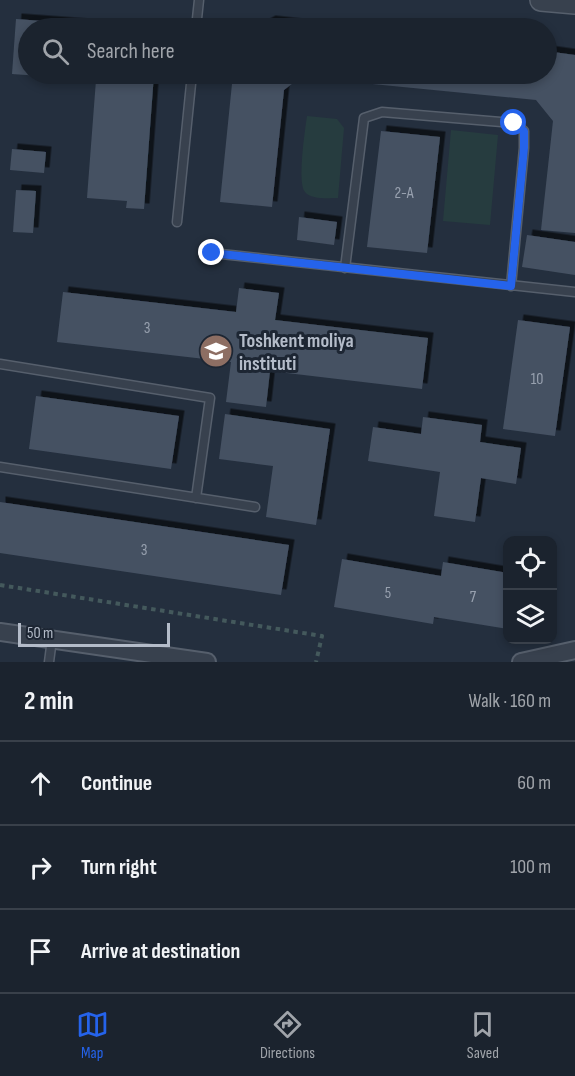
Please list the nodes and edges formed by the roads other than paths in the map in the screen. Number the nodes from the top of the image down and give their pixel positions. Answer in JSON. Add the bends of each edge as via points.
{"nodes":[{"id":1,"x":199,"y":0,"type":"edge"},
{"id":2,"x":541,"y":0,"type":"edge"},
{"id":3,"x":568,"y":2,"type":"edge"},
{"id":4,"x":197,"y":18,"type":"edge"},
{"id":5,"x":191,"y":84,"type":"edge"},
{"id":6,"x":177,"y":222,"type":"dead end"},
{"id":7,"x":212,"y":253,"type":"dead end"},
{"id":8,"x":345,"y":268,"type":"junction"},
{"id":9,"x":511,"y":286,"type":"junction"},
{"id":10,"x":575,"y":292,"type":"edge"},
{"id":11,"x":0,"y":364,"type":"edge"},
{"id":12,"x":0,"y":467,"type":"edge"},
{"id":13,"x":196,"y":498,"type":"junction"},
{"id":14,"x":255,"y":507,"type":"dead end"},
{"id":15,"x":0,"y":632,"type":"edge"},
{"id":16,"x":52,"y":639,"type":"junction"},
{"id":17,"x":575,"y":650,"type":"edge"},
{"id":18,"x":49,"y":662,"type":"edge"},
{"id":19,"x":207,"y":662,"type":"edge"},
{"id":20,"x":521,"y":662,"type":"edge"}],
"edges":[{"from":1,"to":4,"type":"lane"},
{"from":2,"to":3,"type":"street"},
{"from":5,"to":6,"type":"lane"},
{"from":7,"to":8,"type":"lane"},
{"from":8,"to":9,"type":"lane"},
{"from":8,"to":9,"type":"lane","via":[[364,117],[382,112],[514,123],[524,131],[524,148]]},
{"from":9,"to":10,"type":"lane"},
{"from":11,"to":13,"type":"lane","via":[[210,398]]},
{"from":12,"to":13,"type":"lane"},
{"from":13,"to":14,"type":"lane"},
{"from":15,"to":16,"type":"street"},
{"from":16,"to":18,"type":"lane"},
{"from":16,"to":19,"type":"street"},
{"from":17,"to":20,"type":"street"}]}
